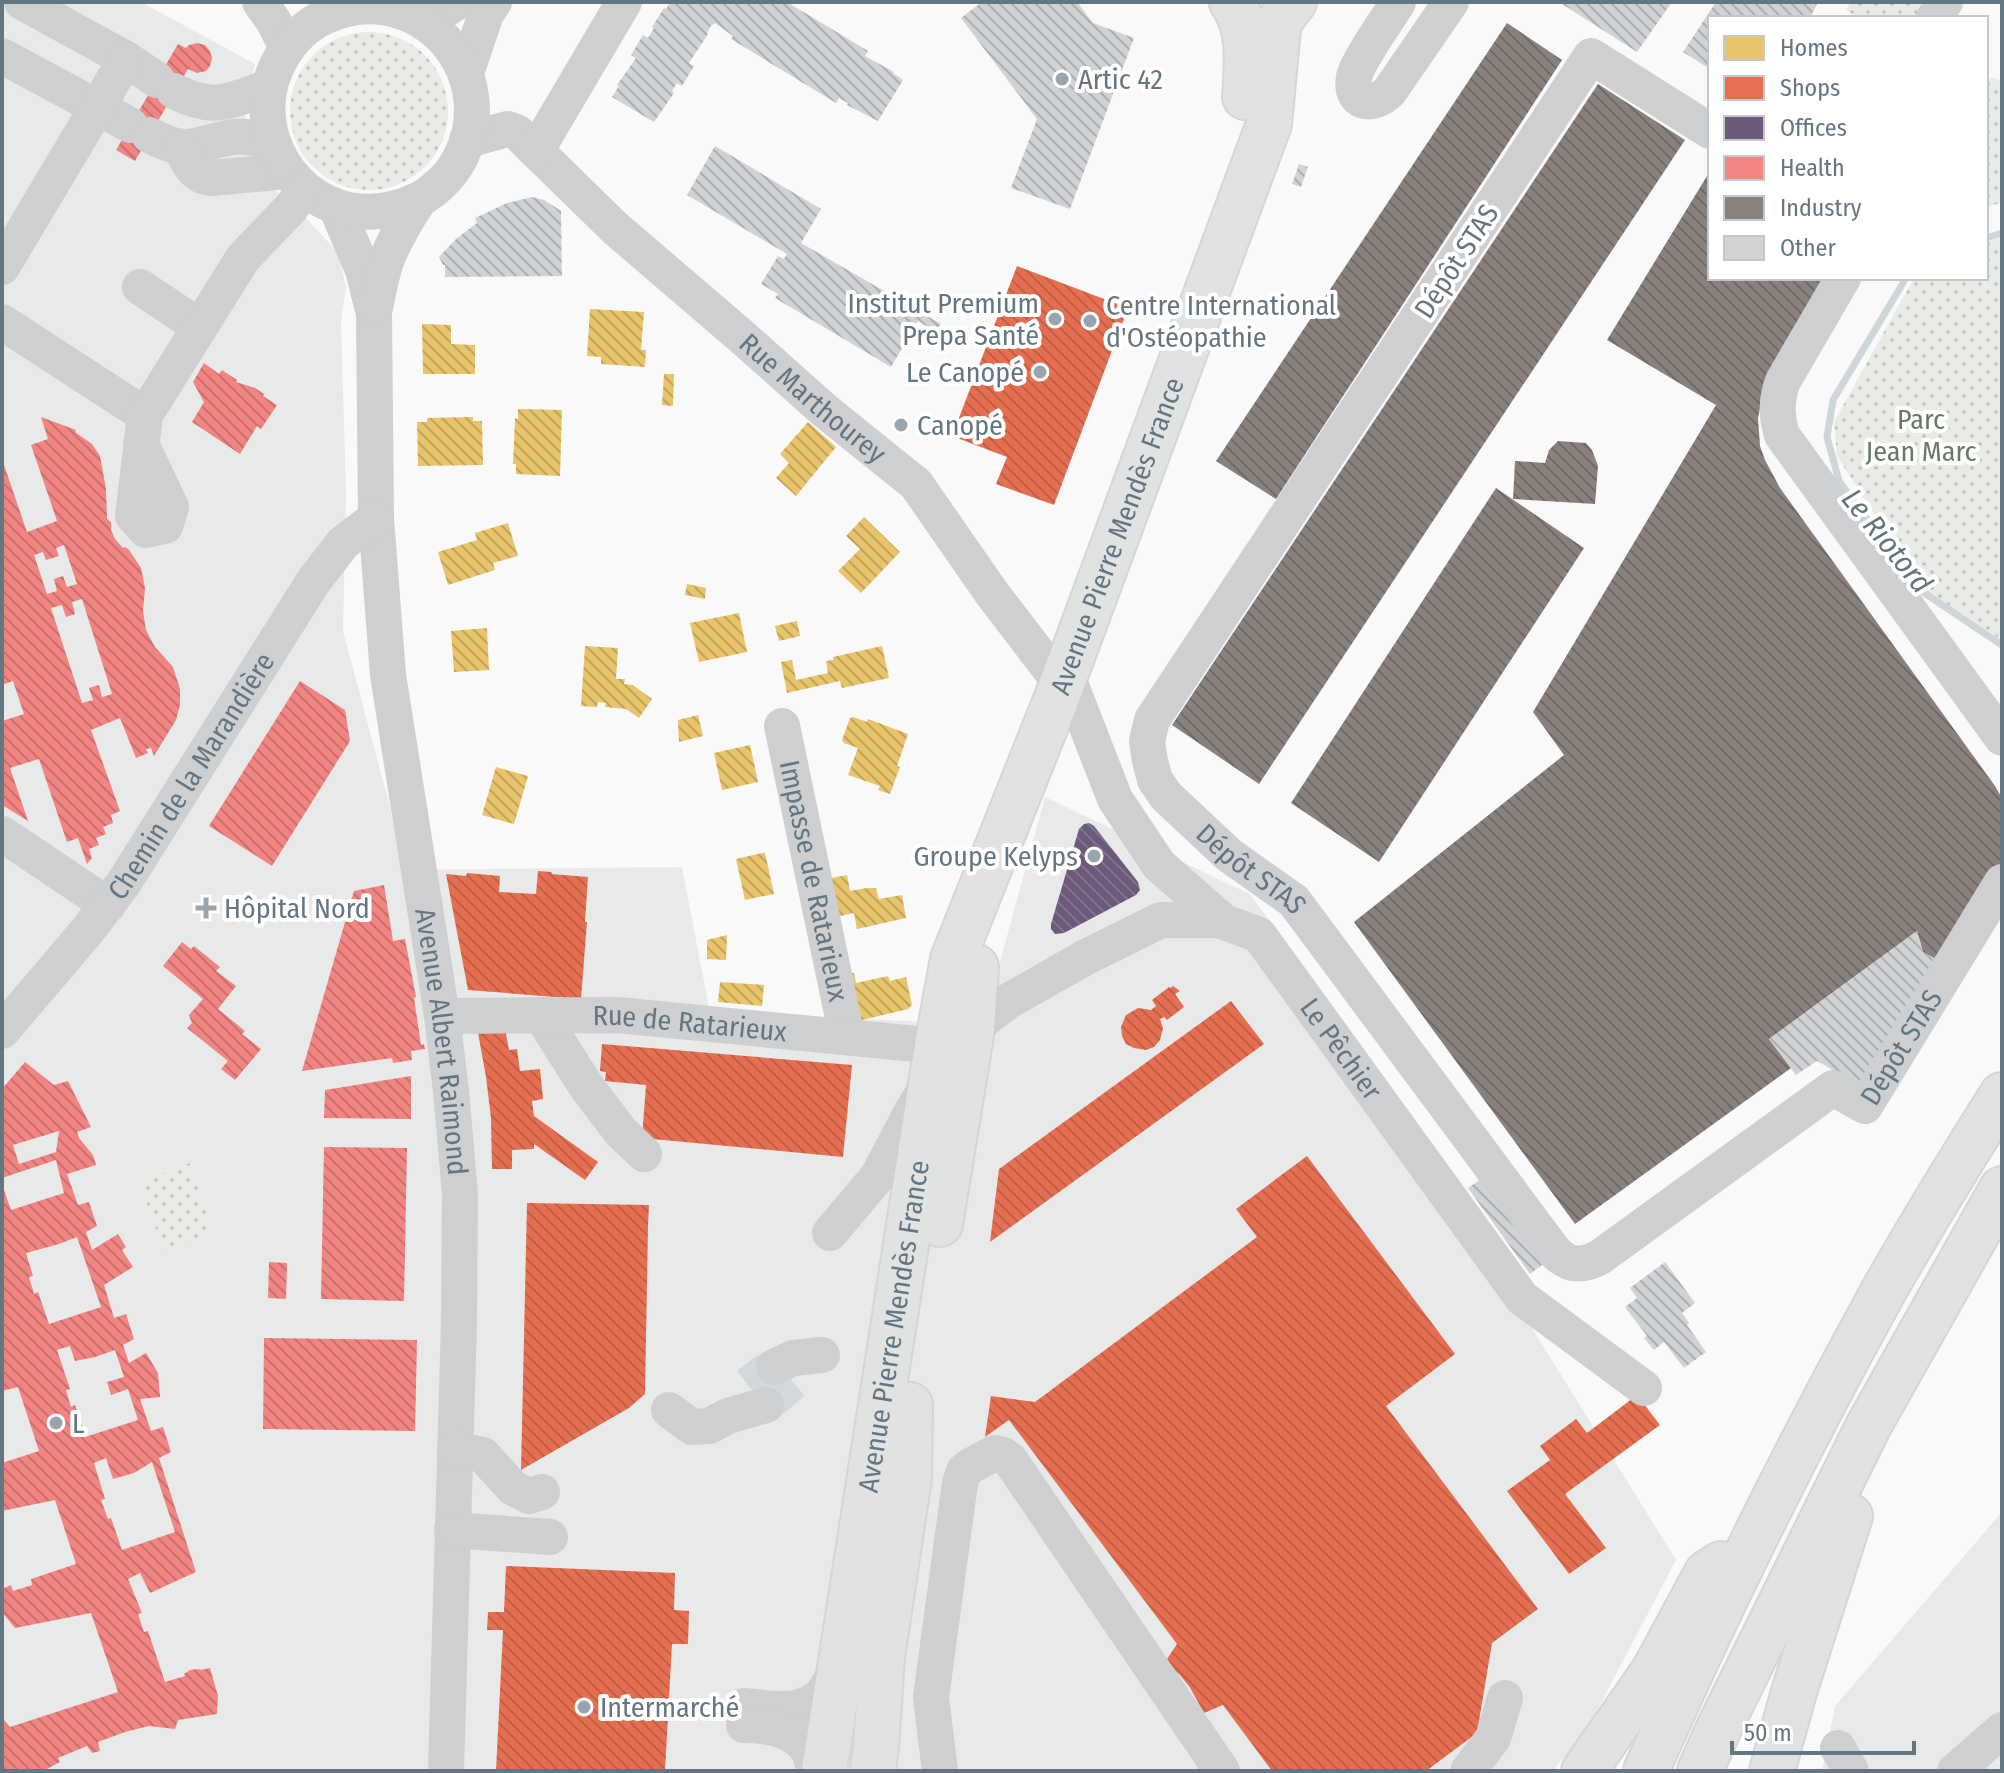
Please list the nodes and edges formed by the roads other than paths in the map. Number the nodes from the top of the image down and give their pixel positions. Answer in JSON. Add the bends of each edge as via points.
{"nodes":[{"id":1,"x":22,"y":2,"type":"edge"},
{"id":2,"x":260,"y":2,"type":"edge"},
{"id":3,"x":284,"y":2,"type":"edge"},
{"id":4,"x":457,"y":2,"type":"edge"},
{"id":5,"x":494,"y":2,"type":"edge"},
{"id":6,"x":624,"y":2,"type":"edge"},
{"id":7,"x":1232,"y":2,"type":"edge"},
{"id":8,"x":1244,"y":2,"type":"edge"},
{"id":9,"x":1278,"y":2,"type":"edge"},
{"id":10,"x":1294,"y":2,"type":"edge"},
{"id":11,"x":1398,"y":2,"type":"edge"},
{"id":12,"x":1451,"y":2,"type":"edge"},
{"id":13,"x":330,"y":11,"type":"edge"},
{"id":14,"x":412,"y":13,"type":"edge"},
{"id":15,"x":287,"y":48,"type":"junction"},
{"id":16,"x":2,"y":56,"type":"edge"},
{"id":17,"x":126,"y":59,"type":"junction"},
{"id":18,"x":466,"y":73,"type":"junction"},
{"id":19,"x":269,"y":87,"type":"junction"},
{"id":20,"x":97,"y":107,"type":"junction"},
{"id":21,"x":470,"y":125,"type":"junction"},
{"id":22,"x":1708,"y":130,"type":"edge"},
{"id":23,"x":533,"y":148,"type":"junction"},
{"id":24,"x":288,"y":167,"type":"junction"},
{"id":25,"x":1246,"y":183,"type":"junction"},
{"id":26,"x":420,"y":199,"type":"junction"},
{"id":27,"x":336,"y":207,"type":"junction"},
{"id":28,"x":2,"y":267,"type":"edge"},
{"id":29,"x":1842,"y":280,"type":"edge"},
{"id":30,"x":140,"y":287,"type":"dead end"},
{"id":31,"x":374,"y":314,"type":"junction"},
{"id":32,"x":2,"y":322,"type":"edge"},
{"id":33,"x":200,"y":327,"type":"junction"},
{"id":34,"x":376,"y":518,"type":"junction"},
{"id":35,"x":1064,"y":679,"type":"junction"},
{"id":36,"x":782,"y":726,"type":"dead end"},
{"id":37,"x":2002,"y":738,"type":"edge"},
{"id":38,"x":2,"y":834,"type":"edge"},
{"id":39,"x":2002,"y":882,"type":"edge"},
{"id":40,"x":108,"y":905,"type":"junction"},
{"id":41,"x":1224,"y":922,"type":"junction"},
{"id":42,"x":541,"y":1015,"type":"junction"},
{"id":43,"x":442,"y":1016,"type":"junction"},
{"id":44,"x":2,"y":1031,"type":"edge"},
{"id":45,"x":847,"y":1037,"type":"junction"},
{"id":46,"x":947,"y":1052,"type":"junction"},
{"id":47,"x":2002,"y":1095,"type":"edge"},
{"id":48,"x":644,"y":1154,"type":"dead end"},
{"id":49,"x":2002,"y":1189,"type":"edge"},
{"id":50,"x":830,"y":1233,"type":"dead end"},
{"id":51,"x":770,"y":1385,"type":"tunnel mouth"},
{"id":52,"x":1644,"y":1388,"type":"dead end"},
{"id":53,"x":910,"y":1405,"type":"junction"},
{"id":54,"x":681,"y":1418,"type":"dead end"},
{"id":55,"x":1869,"y":1425,"type":"junction"},
{"id":56,"x":455,"y":1449,"type":"junction"},
{"id":57,"x":542,"y":1492,"type":"dead end"},
{"id":58,"x":452,"y":1530,"type":"junction"},
{"id":59,"x":550,"y":1537,"type":"dead end"},
{"id":60,"x":1753,"y":1542,"type":"junction"},
{"id":61,"x":840,"y":1665,"type":"junction"},
{"id":62,"x":1505,"y":1698,"type":"dead end"},
{"id":63,"x":2002,"y":1730,"type":"edge"},
{"id":64,"x":446,"y":1771,"type":"edge"},
{"id":65,"x":814,"y":1771,"type":"edge"},
{"id":66,"x":824,"y":1771,"type":"edge"},
{"id":67,"x":852,"y":1771,"type":"edge"},
{"id":68,"x":873,"y":1771,"type":"edge"},
{"id":69,"x":940,"y":1771,"type":"edge"},
{"id":70,"x":1222,"y":1771,"type":"edge"},
{"id":71,"x":1468,"y":1771,"type":"edge"},
{"id":72,"x":1584,"y":1771,"type":"edge"},
{"id":73,"x":1646,"y":1771,"type":"edge"},
{"id":74,"x":1700,"y":1771,"type":"edge"},
{"id":75,"x":1772,"y":1771,"type":"edge"},
{"id":76,"x":1955,"y":1771,"type":"edge"}],
"edges":[{"from":1,"to":17,"type":"street"},
{"from":2,"to":15,"type":"street"},
{"from":3,"to":13,"type":"street"},
{"from":4,"to":14,"type":"street"},
{"from":5,"to":18,"type":"street"},
{"from":6,"to":23,"type":"street"},
{"from":7,"to":25,"type":"main road","name":"Avenue Pierre Mendès France","via":[[1243,23],[1247,53]]},
{"from":8,"to":9,"type":"main road"},
{"from":10,"to":25,"type":"main road","name":"Avenue Pierre Mendès France","via":[[1278,28],[1269,124]]},
{"from":11,"to":12,"type":"street","via":[[1355,74],[1355,91],[1365,102],[1389,92]]},
{"from":13,"to":14,"type":"street","via":[[372,6]]},
{"from":13,"to":15,"type":"street"},
{"from":14,"to":18,"type":"street","via":[[451,47]]},
{"from":15,"to":19,"type":"street"},
{"from":16,"to":20,"type":"street"},
{"from":17,"to":19,"type":"street","via":[[196,102],[234,100]]},
{"from":17,"to":20,"type":"street"},
{"from":18,"to":21,"type":"street"},
{"from":19,"to":24,"type":"street","via":[[267,113]]},
{"from":20,"to":24,"type":"street","via":[[154,136],[199,146],[233,137]]},
{"from":20,"to":28,"type":"street"},
{"from":21,"to":23,"type":"street","name":"Rue Marthourey","via":[[510,129]]},
{"from":21,"to":26,"type":"street","via":[[454,168]]},
{"from":22,"to":39,"type":"street","name":"Dépôt STAS","via":[[1591,56],[1152,720],[1147,741],[1155,780],[1229,855],[1294,901],[1554,1251],[1571,1264],[1600,1257],[1833,1088],[1865,1106]]},
{"from":23,"to":35,"type":"street","name":"Rue Marthourey","via":[[615,228],[916,484],[991,592]]},
{"from":24,"to":27,"type":"street","via":[[320,199]]},
{"from":24,"to":33,"type":"street","via":[[290,209],[243,258]]},
{"from":25,"to":35,"type":"main road","name":"Avenue Pierre Mendès France"},
{"from":26,"to":27,"type":"street","via":[[379,212]]},
{"from":26,"to":31,"type":"street","name":"Avenue Albert Raimond","via":[[386,263]]},
{"from":27,"to":31,"type":"street","name":"Avenue Albert Raimond","via":[[359,258]]},
{"from":29,"to":37,"type":"street","via":[[1783,381],[1777,408],[1782,435]]},
{"from":30,"to":33,"type":"street"},
{"from":31,"to":34,"type":"street","name":"Avenue Albert Raimond"},
{"from":32,"to":33,"type":"street","via":[[143,430]]},
{"from":34,"to":40,"type":"street","name":"Chemin de la Marandière","via":[[343,543],[313,582]]},
{"from":34,"to":43,"type":"street","name":"Avenue Albert Raimond","via":[[388,675]]},
{"from":35,"to":41,"type":"street","name":"Rue Marthourey","via":[[1115,799],[1159,865]]},
{"from":35,"to":46,"type":"main road","name":"Avenue Pierre Mendès France","via":[[953,959]]},
{"from":36,"to":45,"type":"street","name":"Impasse de Ratarieux"},
{"from":38,"to":40,"type":"street"},
{"from":40,"to":44,"type":"street","name":"Chemin de la Marandière"},
{"from":41,"to":46,"type":"street","name":"Le Pêchier","via":[[1161,920],[1007,1002]]},
{"from":41,"to":52,"type":"street","name":"Le Pêchier","via":[[1259,935],[1522,1298]]},
{"from":42,"to":43,"type":"street","name":"Rue de Ratarieux"},
{"from":42,"to":45,"type":"street","name":"Rue de Ratarieux","via":[[617,1015]]},
{"from":42,"to":48,"type":"street","via":[[586,1086]]},
{"from":43,"to":56,"type":"street","name":"Avenue Albert Raimond","via":[[460,1194]]},
{"from":45,"to":46,"type":"street","name":"Rue de Ratarieux"},
{"from":46,"to":50,"type":"street","via":[[878,1176]]},
{"from":46,"to":53,"type":"main road","name":"Avenue Pierre Mendès France"},
{"from":46,"to":61,"type":"main road","name":"Avenue Pierre Mendès France"},
{"from":47,"to":60,"type":"main road","via":[[1885,1290]]},
{"from":49,"to":55,"type":"main road"},
{"from":51,"to":54,"type":"street","via":[[709,1426]]},
{"from":53,"to":67,"type":"main road","name":"Avenue Pierre Mendès France"},
{"from":53,"to":68,"type":"main road","via":[[909,1478],[882,1657]]},
{"from":55,"to":74,"type":"main road"},
{"from":55,"to":75,"type":"main road","via":[[1868,1465]]},
{"from":56,"to":57,"type":"street","via":[[483,1455],[513,1488],[529,1496]]},
{"from":56,"to":58,"type":"street","name":"Avenue Albert Raimond"},
{"from":58,"to":59,"type":"street"},
{"from":58,"to":64,"type":"street","name":"Avenue Albert Raimond"},
{"from":60,"to":72,"type":"main road","via":[[1707,1573],[1654,1671]]},
{"from":60,"to":73,"type":"main road"},
{"from":61,"to":65,"type":"street","via":[[821,1695],[799,1709],[743,1715],[791,1735],[808,1750]]},
{"from":61,"to":66,"type":"main road","name":"Avenue Pierre Mendès France"},
{"from":62,"to":71,"type":"street","via":[[1493,1738]]},
{"from":63,"to":76,"type":"street"},
{"from":69,"to":70,"type":"street","via":[[931,1688],[960,1483],[964,1471],[995,1453],[1010,1460]]}]}
